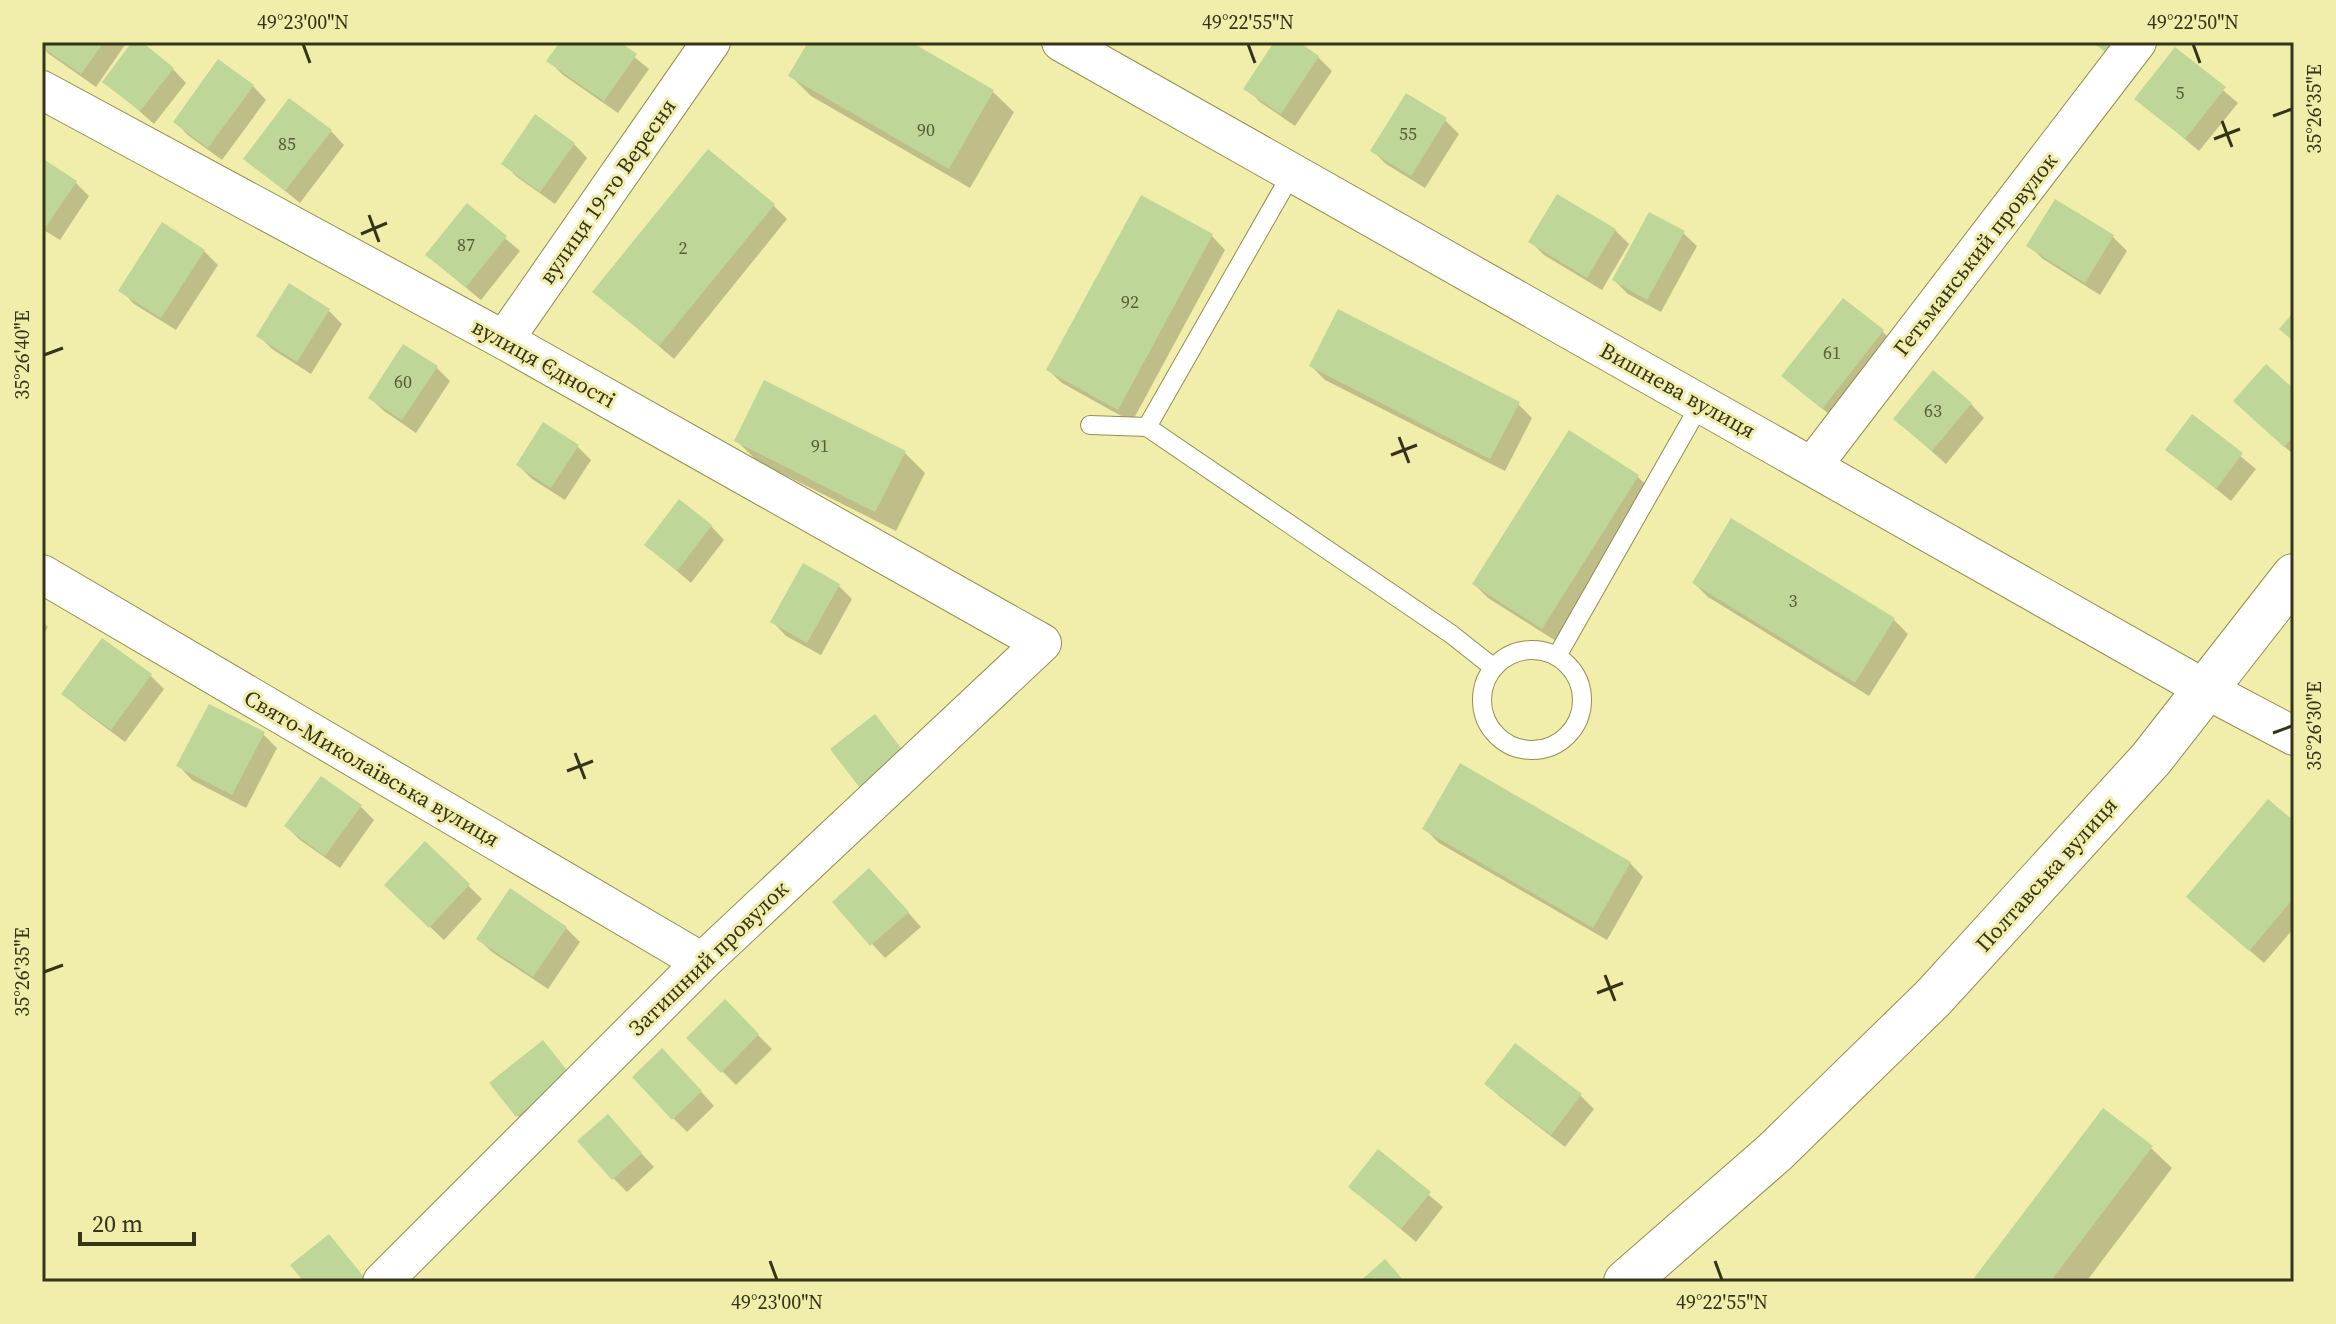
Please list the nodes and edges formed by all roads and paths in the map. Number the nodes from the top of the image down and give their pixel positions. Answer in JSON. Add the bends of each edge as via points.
{"nodes":[{"id":1,"x":711,"y":42,"type":"edge"},
{"id":2,"x":1061,"y":42,"type":"edge"},
{"id":3,"x":2137,"y":42,"type":"edge"},
{"id":4,"x":42,"y":90,"type":"edge"},
{"id":5,"x":1292,"y":173,"type":"junction"},
{"id":6,"x":504,"y":340,"type":"junction"},
{"id":7,"x":1701,"y":403,"type":"junction"},
{"id":8,"x":1090,"y":425,"type":"dead end"},
{"id":9,"x":1147,"y":427,"type":"junction"},
{"id":10,"x":1813,"y":465,"type":"junction"},
{"id":11,"x":42,"y":574,"type":"edge"},
{"id":12,"x":2294,"y":576,"type":"edge"},
{"id":13,"x":1042,"y":643,"type":"joint"},
{"id":14,"x":1557,"y":656,"type":"junction"},
{"id":15,"x":1494,"y":668,"type":"junction"},
{"id":16,"x":2205,"y":689,"type":"junction"},
{"id":17,"x":2294,"y":736,"type":"edge"},
{"id":18,"x":702,"y":962,"type":"junction"},
{"id":19,"x":382,"y":1282,"type":"edge"},
{"id":20,"x":1626,"y":1282,"type":"edge"}],
"edges":[{"from":1,"to":6,"type":"street","name":"вулиця 19-го Вересня"},
{"from":2,"to":5,"type":"street","name":"Вишнева вулиця"},
{"from":3,"to":10,"type":"street","name":"Гетьманський провулок"},
{"from":4,"to":6,"type":"street","name":"вулиця Єдності"},
{"from":5,"to":7,"type":"street","name":"Вишнева вулиця"},
{"from":5,"to":9,"type":"lane"},
{"from":6,"to":13,"type":"street","name":"вулиця Єдності"},
{"from":7,"to":10,"type":"street","name":"Вишнева вулиця"},
{"from":7,"to":14,"type":"lane"},
{"from":8,"to":9,"type":"lane"},
{"from":9,"to":15,"type":"lane"},
{"from":10,"to":16,"type":"street","name":"Вишнева вулиця"},
{"from":11,"to":18,"type":"street","name":"Свято-Миколаївська вулиця"},
{"from":12,"to":16,"type":"highway","name":"Полтавська вулиця"},
{"from":13,"to":18,"type":"street","name":"Затишний провулок"},
{"from":14,"to":15,"type":"lane","via":[[1533,649],[1516,652]]},
{"from":14,"to":15,"type":"lane","via":[[1576,675],[1583,692],[1582,710],[1565,739],[1549,748],[1515,747],[1488,725],[1483,690]]},
{"from":16,"to":17,"type":"street","name":"Вишнева вулиця"},
{"from":16,"to":20,"type":"highway","name":"Полтавська вулиця","via":[[2151,759],[1933,998],[1775,1152]]},
{"from":18,"to":19,"type":"street","name":"Затишний провулок"}]}
